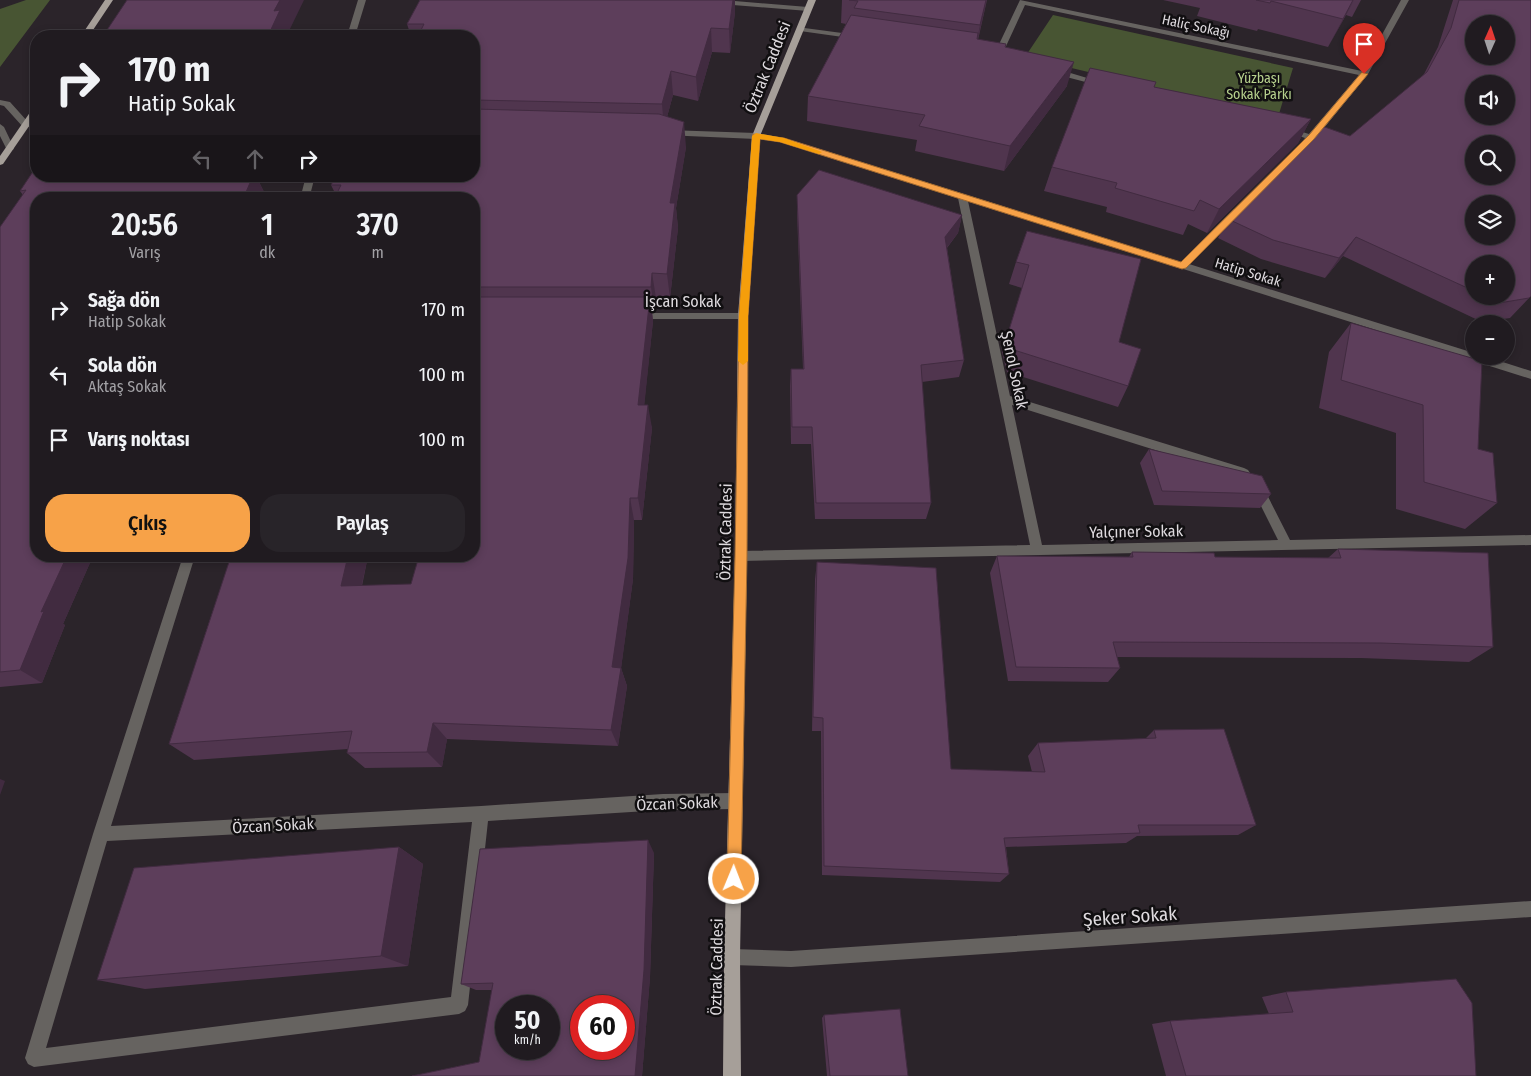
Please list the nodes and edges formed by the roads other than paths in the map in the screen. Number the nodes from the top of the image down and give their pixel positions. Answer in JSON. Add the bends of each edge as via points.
{"nodes":[{"id":1,"x":109,"y":0,"type":"edge"},
{"id":2,"x":362,"y":0,"type":"edge"},
{"id":3,"x":696,"y":0,"type":"edge"},
{"id":4,"x":1405,"y":0,"type":"edge"},
{"id":5,"x":1024,"y":1,"type":"edge"},
{"id":6,"x":810,"y":4,"type":"edge"},
{"id":7,"x":800,"y":29,"type":"junction"},
{"id":8,"x":89,"y":30,"type":"edge"},
{"id":9,"x":353,"y":30,"type":"edge"},
{"id":10,"x":865,"y":38,"type":"edge"},
{"id":11,"x":988,"y":56,"type":"edge"},
{"id":12,"x":997,"y":57,"type":"junction"},
{"id":13,"x":1007,"y":60,"type":"edge"},
{"id":14,"x":1045,"y":69,"type":"edge"},
{"id":15,"x":1364,"y":74,"type":"junction"},
{"id":16,"x":1112,"y":86,"type":"edge"},
{"id":17,"x":0,"y":102,"type":"edge"},
{"id":18,"x":30,"y":118,"type":"edge"},
{"id":19,"x":26,"y":124,"type":"junction"},
{"id":20,"x":30,"y":124,"type":"edge"},
{"id":21,"x":1274,"y":127,"type":"edge"},
{"id":22,"x":0,"y":128,"type":"edge"},
{"id":23,"x":658,"y":132,"type":"edge"},
{"id":24,"x":756,"y":136,"type":"junction"},
{"id":25,"x":1312,"y":137,"type":"junction"},
{"id":26,"x":10,"y":148,"type":"junction"},
{"id":27,"x":1298,"y":150,"type":"edge"},
{"id":28,"x":0,"y":162,"type":"edge"},
{"id":29,"x":962,"y":197,"type":"junction"},
{"id":30,"x":1244,"y":204,"type":"edge"},
{"id":31,"x":1182,"y":266,"type":"junction"},
{"id":32,"x":627,"y":316,"type":"edge"},
{"id":33,"x":743,"y":316,"type":"junction"},
{"id":34,"x":1531,"y":375,"type":"edge"},
{"id":35,"x":1005,"y":399,"type":"junction"},
{"id":36,"x":1531,"y":540,"type":"edge"},
{"id":37,"x":1286,"y":544,"type":"junction"},
{"id":38,"x":1037,"y":550,"type":"junction"},
{"id":39,"x":741,"y":556,"type":"junction"},
{"id":40,"x":187,"y":562,"type":"edge"},
{"id":41,"x":735,"y":801,"type":"junction"},
{"id":42,"x":481,"y":814,"type":"junction"},
{"id":43,"x":101,"y":834,"type":"junction"},
{"id":44,"x":1531,"y":909,"type":"edge"},
{"id":45,"x":732,"y":957,"type":"junction"},
{"id":46,"x":732,"y":1076,"type":"edge"}],
"edges":[{"from":1,"to":8,"type":"main road"},
{"from":2,"to":9,"type":"street"},
{"from":3,"to":6,"type":"street"},
{"from":4,"to":15,"type":"street"},
{"from":5,"to":12,"type":"street"},
{"from":5,"to":15,"type":"street","name":"Haliç Sokağı"},
{"from":6,"to":7,"type":"main road","name":"Öztrak Caddesi"},
{"from":7,"to":10,"type":"street"},
{"from":7,"to":24,"type":"main road","name":"Öztrak Caddesi"},
{"from":11,"to":12,"type":"street"},
{"from":12,"to":13,"type":"street"},
{"from":14,"to":16,"type":"street"},
{"from":15,"to":25,"type":"street"},
{"from":17,"to":19,"type":"street","via":[[7,104]]},
{"from":18,"to":19,"type":"main road"},
{"from":19,"to":20,"type":"street"},
{"from":19,"to":26,"type":"main road"},
{"from":21,"to":25,"type":"street"},
{"from":22,"to":26,"type":"street"},
{"from":23,"to":24,"type":"street","name":"Hatip Sokak"},
{"from":24,"to":29,"type":"street","name":"Hatip Sokak","via":[[781,140]]},
{"from":24,"to":33,"type":"main road","name":"Öztrak Caddesi"},
{"from":25,"to":27,"type":"street"},
{"from":26,"to":28,"type":"main road"},
{"from":29,"to":31,"type":"street","name":"Hatip Sokak"},
{"from":29,"to":35,"type":"street","name":"Şenol Sokak"},
{"from":30,"to":31,"type":"street"},
{"from":31,"to":34,"type":"street","name":"Hatip Sokak"},
{"from":32,"to":33,"type":"street","name":"İşcan Sokak"},
{"from":33,"to":39,"type":"main road","name":"Öztrak Caddesi"},
{"from":35,"to":37,"type":"street","via":[[1251,475]]},
{"from":35,"to":38,"type":"street","name":"Şenol Sokak"},
{"from":36,"to":37,"type":"street","name":"Yalçıner Sokak"},
{"from":37,"to":38,"type":"street","name":"Yalçıner Sokak"},
{"from":38,"to":39,"type":"street","name":"Yalçıner Sokak"},
{"from":39,"to":41,"type":"main road","name":"Öztrak Caddesi"},
{"from":40,"to":43,"type":"street"},
{"from":41,"to":42,"type":"street","name":"Özcan Sokak","via":[[663,802]]},
{"from":41,"to":45,"type":"main road","name":"Öztrak Caddesi"},
{"from":42,"to":43,"type":"street","name":"Özcan Sokak"},
{"from":42,"to":43,"type":"street","via":[[459,1006],[34,1058]]},
{"from":44,"to":45,"type":"street","name":"Şeker Sokak","via":[[791,959]]},
{"from":45,"to":46,"type":"main road","name":"Öztrak Caddesi"}]}
